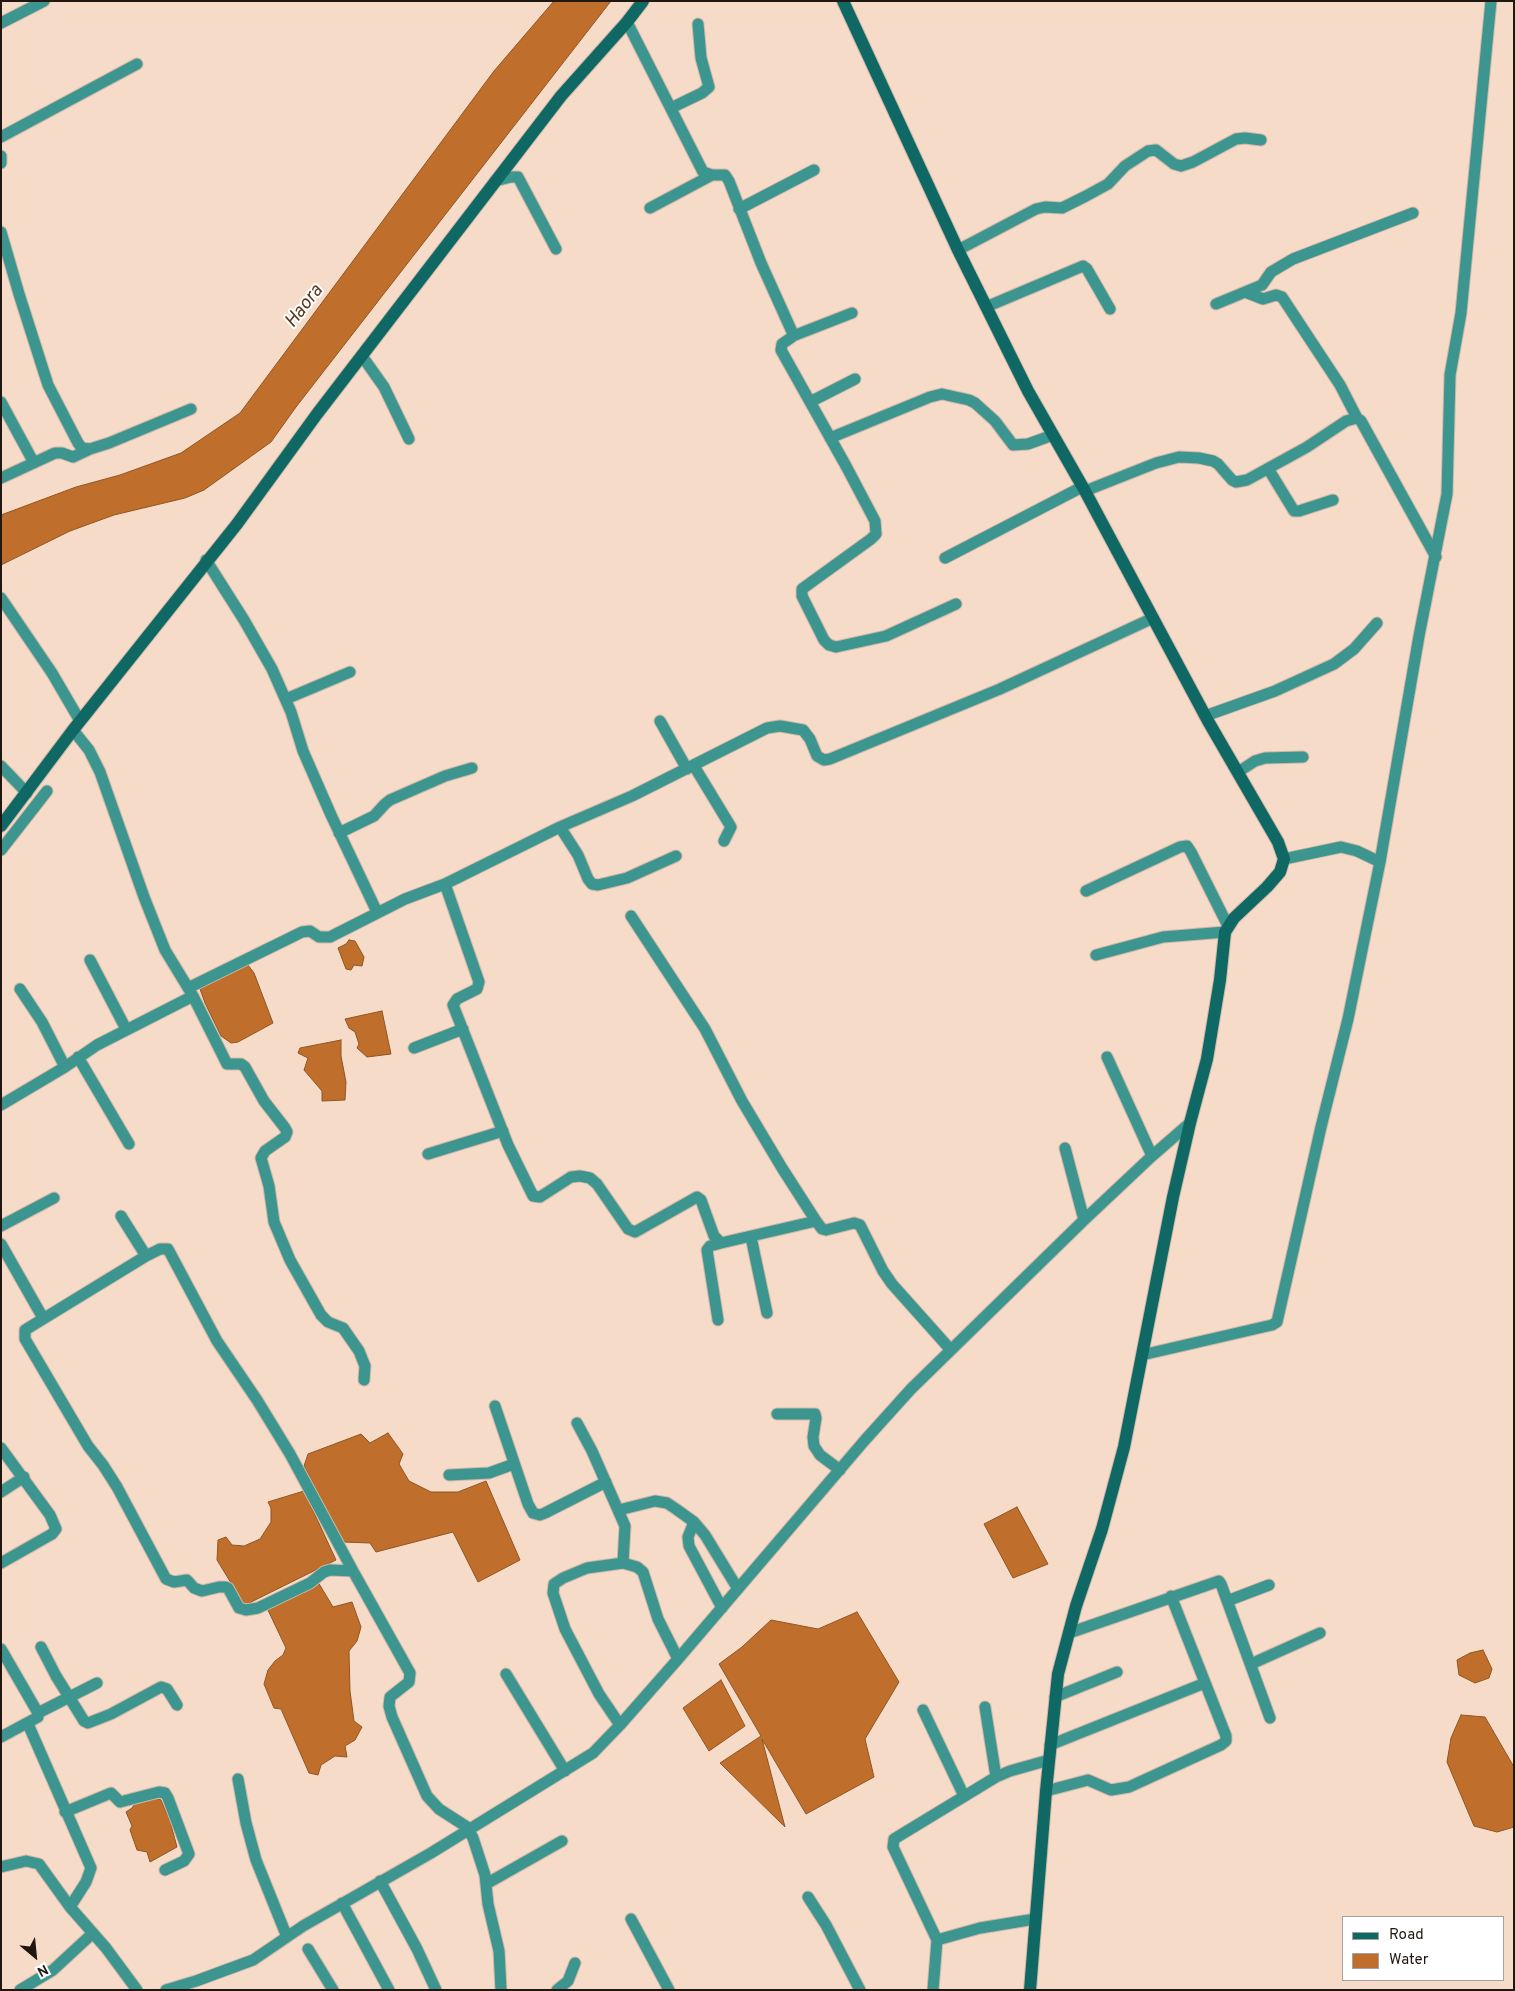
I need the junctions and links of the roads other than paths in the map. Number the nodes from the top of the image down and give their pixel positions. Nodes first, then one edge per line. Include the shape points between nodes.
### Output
1 (44, 1) edge
2 (643, 1) edge
3 (843, 1) edge
4 (1491, 1) edge
5 (627, 22) junction
6 (1, 23) edge
7 (698, 24) dead end
8 (137, 64) dead end
9 (671, 108) junction
10 (1, 137) edge
11 (1260, 140) dead end
12 (1, 156) edge
13 (1, 163) edge
14 (814, 170) dead end
15 (712, 175) junction
16 (496, 181) junction
17 (650, 208) dead end
18 (739, 209) junction
19 (1413, 213) dead end
20 (1, 232) edge
21 (556, 249) dead end
22 (958, 250) junction
23 (1245, 292) junction
24 (1216, 304) dead end
25 (986, 307) junction
26 (1110, 310) dead end
27 (852, 313) dead end
28 (793, 336) junction
29 (362, 356) junction
30 (855, 379) dead end
31 (1, 402) edge
32 (810, 402) junction
33 (191, 409) dead end
34 (1357, 418) junction
35 (1053, 435) junction
36 (830, 438) junction
37 (409, 439) dead end
38 (90, 450) junction
39 (34, 463) junction
40 (1269, 470) junction
41 (1, 478) edge
42 (1084, 489) junction
43 (1333, 500) dead end
44 (1436, 557) junction
45 (945, 558) dead end
46 (206, 560) junction
47 (1, 598) edge
48 (956, 604) dead end
49 (1153, 618) junction
50 (1377, 623) dead end
51 (350, 672) dead end
52 (286, 699) junction
53 (1205, 716) junction
54 (660, 721) dead end
55 (76, 725) junction
56 (1303, 757) dead end
57 (1, 766) edge
58 (691, 767) junction
59 (472, 768) dead end
60 (1238, 772) junction
61 (47, 791) dead end
62 (27, 793) junction
63 (1, 826) edge
64 (560, 827) junction
65 (339, 834) junction
66 (724, 841) dead end
67 (1, 850) edge
68 (676, 856) dead end
69 (1284, 858) junction
70 (1380, 862) junction
71 (445, 884) junction
72 (1086, 891) dead end
73 (377, 912) junction
74 (630, 916) dead end
75 (1227, 929) junction
76 (1096, 955) dead end
77 (90, 960) dead end
78 (20, 989) dead end
79 (190, 992) junction
80 (126, 1029) junction
81 (463, 1029) junction
82 (414, 1048) dead end
83 (1107, 1057) dead end
84 (78, 1058) junction
85 (65, 1066) junction
86 (1, 1105) edge
87 (1190, 1123) junction
88 (503, 1131) junction
89 (129, 1144) dead end
90 (1065, 1148) dead end
91 (428, 1154) dead end
92 (1152, 1156) junction
93 (54, 1198) dead end
94 (121, 1216) dead end
95 (1084, 1220) junction
96 (816, 1221) junction
97 (1, 1226) edge
98 (751, 1238) junction
99 (721, 1243) junction
100 (1, 1244) edge
101 (146, 1256) junction
102 (767, 1313) dead end
103 (43, 1318) junction
104 (718, 1320) dead end
105 (950, 1350) junction
106 (1142, 1355) junction
107 (364, 1380) dead end
108 (495, 1406) dead end
109 (777, 1414) dead end
110 (578, 1423) dead end
111 (1, 1448) edge
112 (514, 1464) junction
113 (840, 1470) junction
114 (449, 1475) dead end
115 (24, 1477) junction
116 (606, 1482) junction
117 (1, 1492) edge
118 (618, 1510) junction
119 (694, 1522) junction
120 (1, 1563) edge
121 (623, 1563) junction
122 (353, 1571) junction
123 (1269, 1584) dead end
124 (738, 1589) junction
125 (1171, 1596) junction
126 (1227, 1601) junction
127 (722, 1608) junction
128 (1069, 1633) junction
129 (1320, 1633) dead end
130 (40, 1647) dead end
131 (1, 1649) edge
132 (678, 1659) junction
133 (1251, 1664) junction
134 (1117, 1672) dead end
135 (506, 1674) dead end
136 (96, 1683) dead end
137 (1205, 1683) junction
138 (70, 1696) junction
139 (1055, 1697) junction
140 (177, 1705) dead end
141 (985, 1707) dead end
142 (923, 1710) dead end
143 (38, 1713) junction
144 (1270, 1718) dead end
145 (28, 1724) junction
146 (620, 1725) junction
147 (1, 1737) edge
148 (1050, 1745) junction
149 (1049, 1760) junction
150 (565, 1771) junction
151 (996, 1777) junction
152 (238, 1779) dead end
153 (1046, 1791) junction
154 (964, 1796) junction
155 (65, 1812) junction
156 (469, 1831) junction
157 (562, 1841) dead end
158 (1, 1867) edge
159 (165, 1870) dead end
160 (380, 1881) junction
161 (486, 1884) junction
162 (808, 1897) dead end
163 (342, 1903) junction
164 (71, 1905) junction
165 (631, 1919) dead end
166 (1035, 1919) junction
167 (93, 1934) junction
168 (287, 1937) junction
169 (937, 1940) junction
170 (308, 1949) dead end
171 (575, 1963) dead end
172 (20, 1990) edge
173 (137, 1990) edge
174 (166, 1990) edge
175 (333, 1990) edge
176 (389, 1990) edge
177 (436, 1990) edge
178 (501, 1990) edge
179 (557, 1990) edge
180 (669, 1990) edge
181 (860, 1990) edge
182 (933, 1990) edge
183 (1030, 1990) edge

1 - 6 street
2 - 5 street
3 - 22 street
4 - 44 street via 1461,313 1450,375 1447,494
5 - 9 street
5 - 16 street via 561,96
7 - 9 street via 709,87
8 - 10 street
9 - 15 street via 705,174
11 - 22 street via 1236,139 1181,166 1159,152 1148,151 1094,192 1062,208 1036,210
12 - 13 street
14 - 18 street
15 - 17 street
15 - 18 street via 726,176
16 - 21 street via 518,177
16 - 29 street
18 - 28 street
19 - 23 street via 1293,259 1271,272 1262,285
20 - 38 street via 48,385 78,443
22 - 25 street
23 - 24 street
23 - 34 street via 1263,299 1278,294 1282,297 1340,385
25 - 26 street via 1082,266
25 - 35 street
27 - 28 street
28 - 32 street via 780,348
29 - 37 street via 384,387
29 - 46 street
30 - 32 street
31 - 39 street
32 - 36 street
33 - 38 street
34 - 40 street via 1346,421
34 - 44 street
35 - 36 street via 1028,444 1013,445 995,421 975,403 942,394
35 - 42 street
36 - 48 street via 876,530 871,539 802,589 802,596 824,640 836,647 886,636
38 - 39 street via 73,457 55,453
39 - 41 street
40 - 42 street via 1236,482 1213,461 1179,457
40 - 43 street via 1294,511
42 - 45 street
42 - 49 street
44 - 70 street
46 - 52 street via 263,652
46 - 55 street
47 - 55 street via 52,673
49 - 53 street
49 - 58 street via 1000,689 830,759 817,756 803,730 780,726 760,731
50 - 53 street via 1354,649 1334,664 1275,691
51 - 52 street
52 - 65 street via 299,742
53 - 60 street
54 - 58 street
55 - 62 street
55 - 79 street via 100,772 163,944
56 - 60 street via 1265,758
57 - 62 street
58 - 64 street
58 - 66 street via 731,827
59 - 65 street via 390,800 374,816
60 - 69 street
61 - 67 street
62 - 63 street
64 - 68 street via 592,884 627,878
64 - 71 street
65 - 73 street
69 - 70 street via 1341,847
69 - 75 street via 1280,872
70 - 106 street via 1348,1019 1277,1322
71 - 73 street
71 - 81 street via 480,982 477,989 453,1003
72 - 75 street via 1187,846
73 - 79 street via 330,938 306,931 290,936
74 - 96 street via 705,1029 767,1143
75 - 76 street via 1163,937
75 - 87 street via 1207,1059
77 - 80 street
78 - 85 street
79 - 80 street
79 - 107 street via 227,1064 245,1067 287,1132 260,1158 269,1186 274,1222 290,1260 321,1315 346,1330 362,1356
80 - 84 street via 96,1044
81 - 82 street
81 - 88 street
83 - 92 street
84 - 85 street
84 - 89 street
85 - 86 street
87 - 92 street
87 - 106 street
88 - 91 street
88 - 99 street via 535,1197 571,1177 590,1178 628,1228 635,1232 697,1197 702,1200 714,1236
90 - 95 street
92 - 95 street
93 - 97 street
94 - 101 street
95 - 105 street
96 - 98 street
96 - 105 street via 826,1230 854,1223 860,1225 892,1284
98 - 99 street
98 - 102 street
99 - 104 street via 706,1250
100 - 103 street
101 - 103 street
101 - 122 street via 168,1249 217,1342 290,1454
103 - 122 street via 25,1330 26,1339 88,1446 117,1487 166,1579 174,1582 187,1580 202,1591 228,1588 236,1605 246,1610 258,1608 310,1583 324,1572
105 - 113 street
106 - 128 street via 1124,1447
108 - 112 street
109 - 113 street via 815,1414 814,1446 820,1455
110 - 116 street
111 - 115 street
112 - 114 street via 488,1473
112 - 116 street via 530,1509 536,1515
113 - 124 street
115 - 117 street
115 - 120 street via 56,1529
116 - 118 street
118 - 119 street via 660,1501
118 - 121 street via 626,1526
119 - 124 street
119 - 127 street via 688,1537 689,1546
121 - 132 street via 643,1572 658,1620
121 - 146 street via 587,1568 558,1581 552,1589 565,1629 599,1694
122 - 156 street via 410,1673 409,1682 390,1697 389,1706 421,1786 439,1809
123 - 126 street
124 - 127 street
125 - 126 street via 1217,1580
125 - 128 street
125 - 137 street
126 - 133 street
127 - 132 street
128 - 139 street
129 - 133 street
130 - 138 street
131 - 143 street
132 - 146 street
133 - 144 street
134 - 139 street
135 - 150 street
136 - 138 street
137 - 148 street
137 - 153 street via 1226,1736 1221,1746 1119,1789 1103,1788 1088,1780
138 - 140 street via 88,1723 162,1687 167,1689
138 - 143 street
139 - 148 street
141 - 151 street
142 - 154 street
143 - 145 street via 38,1717
145 - 147 street
145 - 155 street
146 - 150 street via 593,1753
148 - 149 street
149 - 151 street
149 - 153 street
150 - 156 street
151 - 154 street
152 - 168 street via 256,1860
153 - 166 street
154 - 169 street via 897,1836 892,1843
155 - 159 street via 111,1793 120,1802 165,1793 188,1854 184,1861
155 - 164 street via 90,1868 86,1882
156 - 160 street
156 - 161 street
157 - 161 street
158 - 164 street via 36,1862
160 - 163 street
160 - 177 street
161 - 178 street via 499,1951
162 - 181 street
163 - 168 street
163 - 176 street
164 - 167 street
165 - 180 street
166 - 169 street via 980,1928
166 - 183 street
167 - 172 street via 53,1970
167 - 173 street
168 - 174 street via 253,1960
169 - 182 street
170 - 175 street
171 - 179 street via 568,1981

